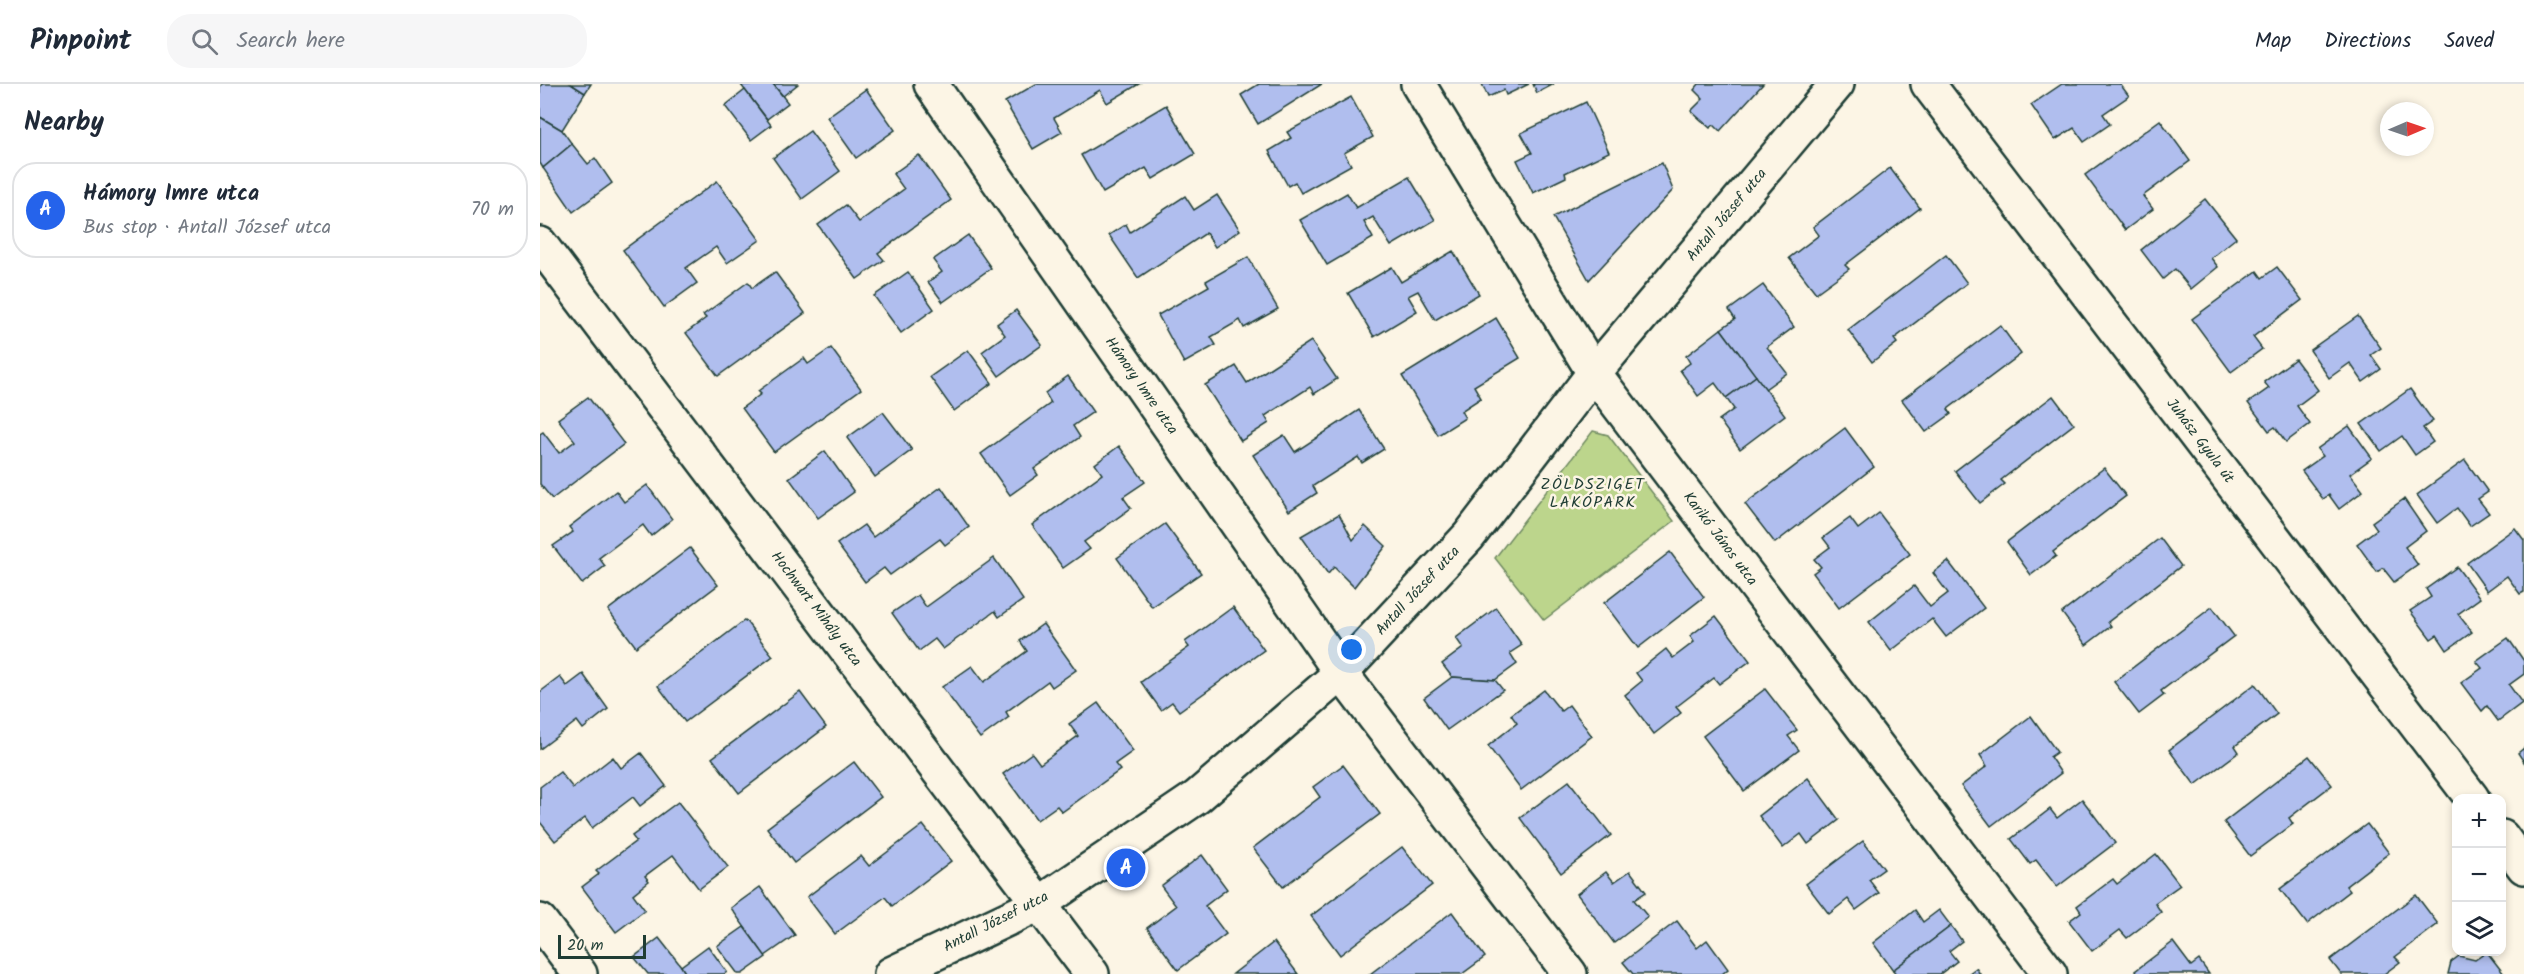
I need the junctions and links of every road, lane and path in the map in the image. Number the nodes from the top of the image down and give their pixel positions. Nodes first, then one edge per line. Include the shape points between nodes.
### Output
1 (931, 84) edge
2 (1418, 84) edge
3 (1837, 84) edge
4 (1928, 84) edge
5 (540, 244) edge
6 (1594, 373) junction
7 (1341, 673) junction
8 (2469, 794) edge
9 (2506, 842) edge
10 (2524, 867) edge
11 (1039, 904) junction
12 (540, 921) edge
13 (580, 974) edge
14 (891, 974) edge
15 (1092, 974) edge
16 (1570, 974) edge
17 (2050, 974) edge

1 - 7 street, Hámory Imre utca
2 - 6 street, Karikó János utca
3 - 6 street, Antall József utca
4 - 8 street, Juhász Gyula út
5 - 11 street, Hochwart Mihály utca
6 - 7 street, Antall József utca via 1469,536
6 - 17 street, Karikó János utca
7 - 11 street, Antall József utca via 1197,797
7 - 16 street, Hámory Imre utca
9 - 10 street
11 - 14 street, Antall József utca
11 - 15 street, Hochwart Mihály utca
12 - 13 street

